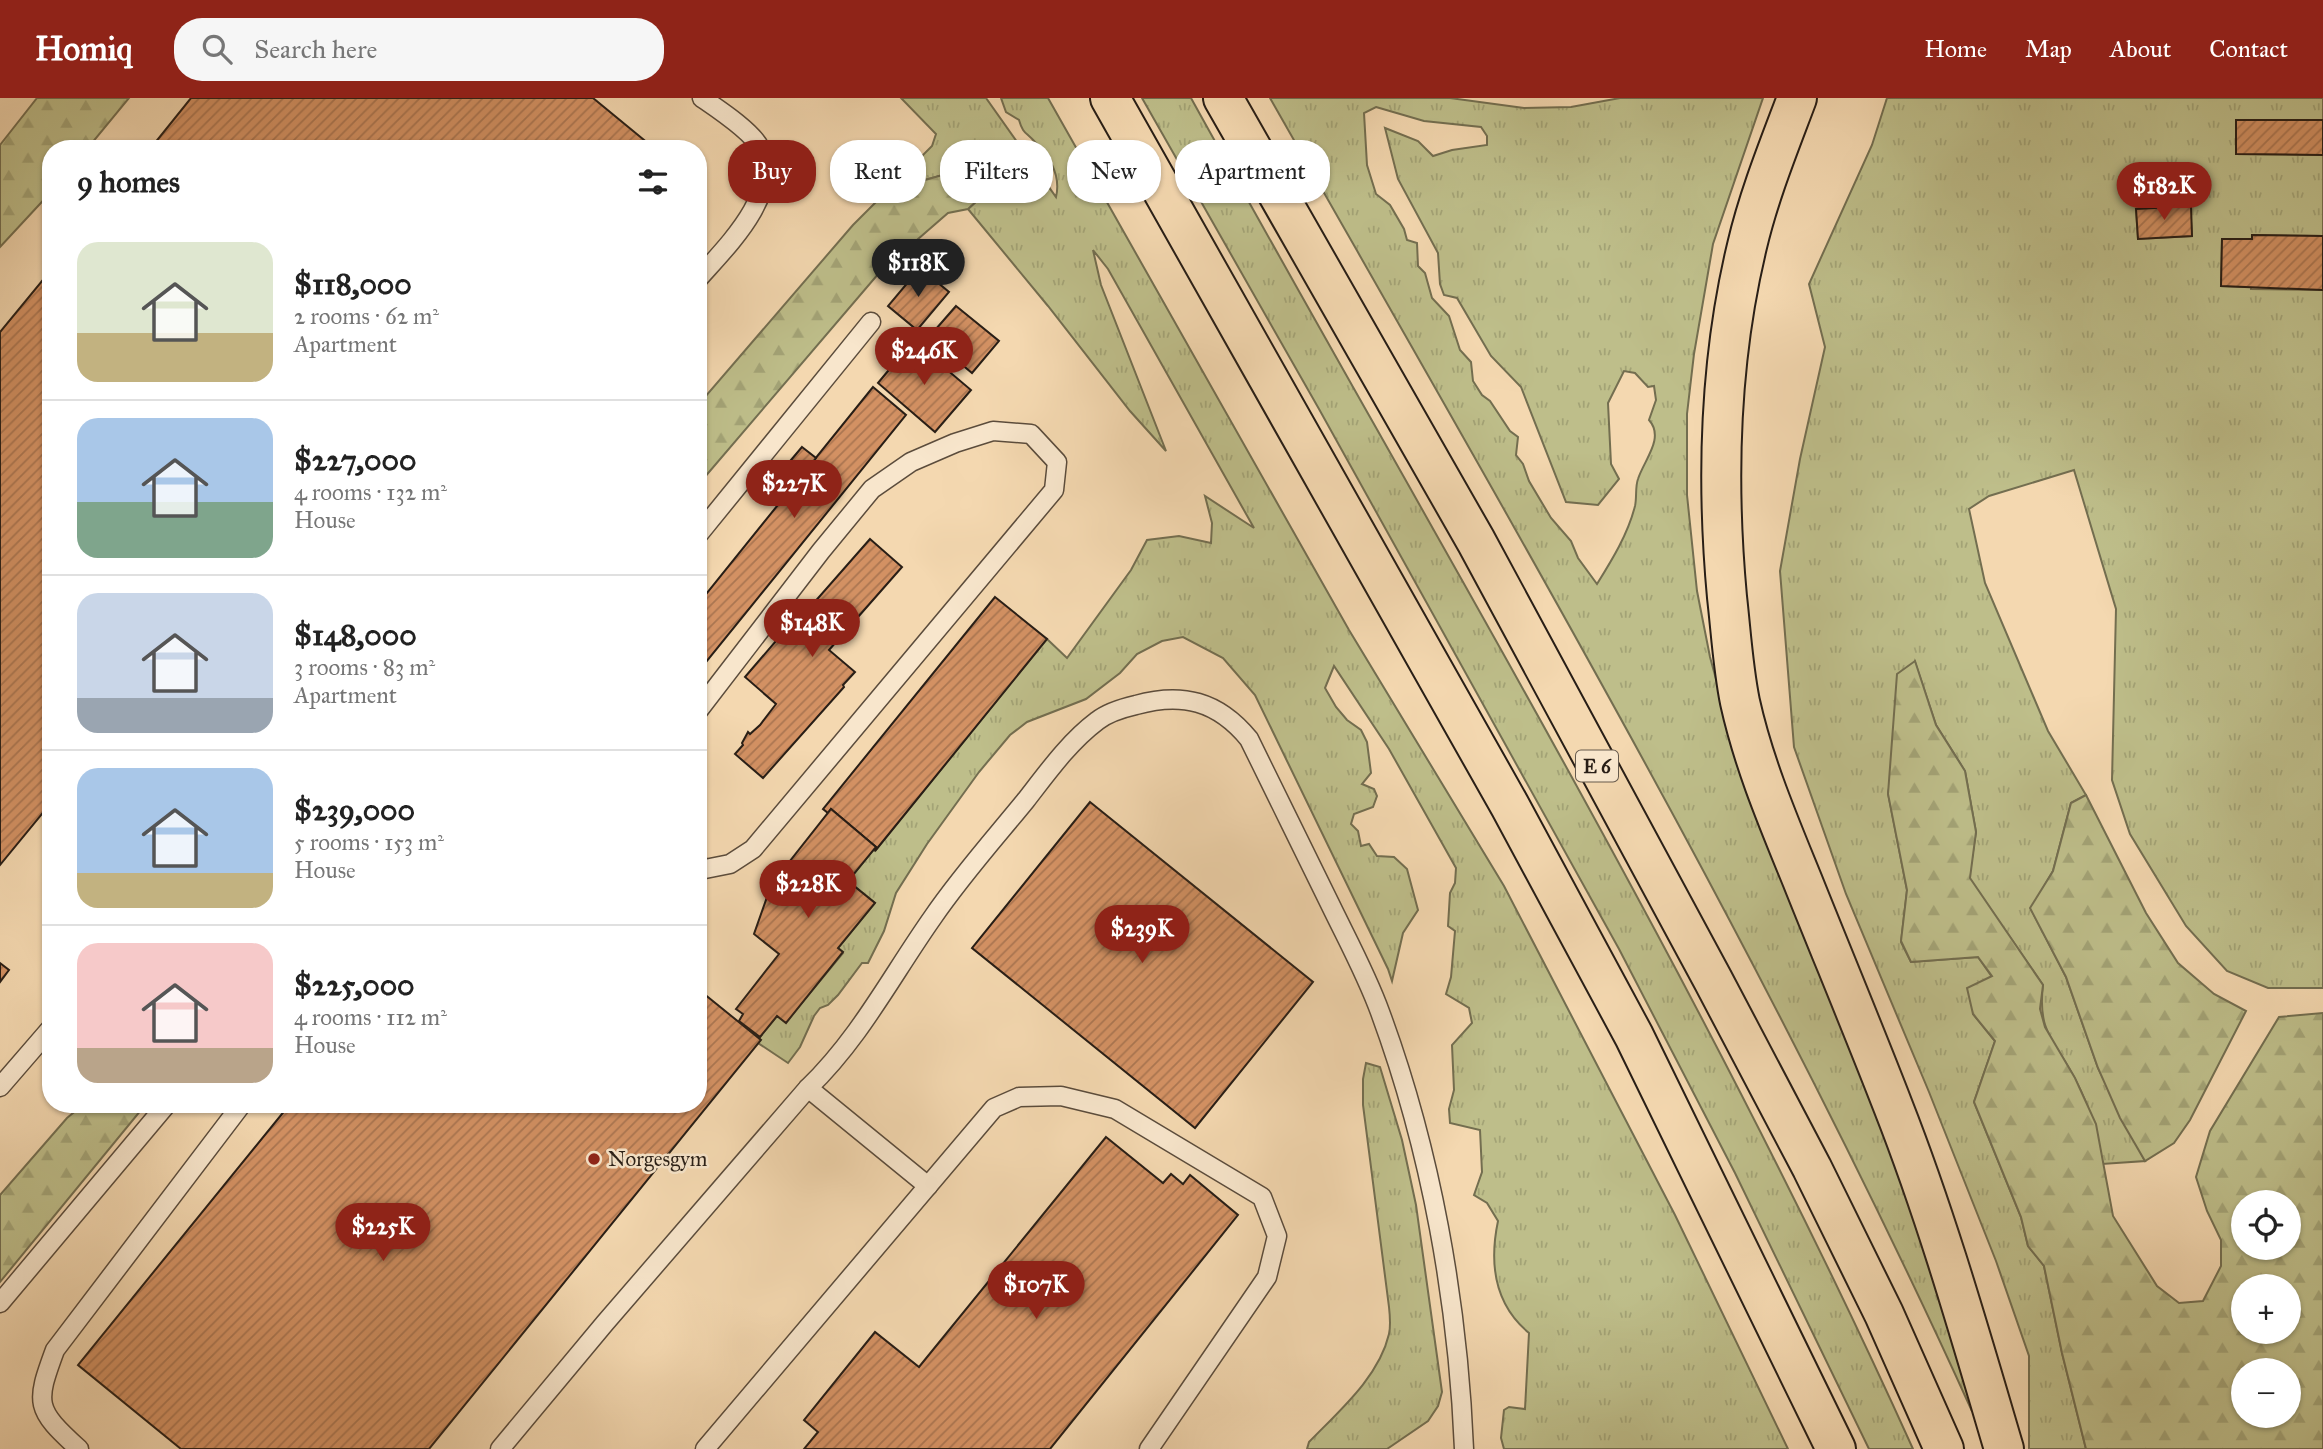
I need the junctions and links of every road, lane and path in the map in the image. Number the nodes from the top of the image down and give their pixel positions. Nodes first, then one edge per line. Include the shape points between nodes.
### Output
1 (702, 98) edge
2 (1110, 98) edge
3 (1223, 98) edge
4 (1797, 98) edge
5 (707, 269) edge
6 (871, 322) dead end
7 (707, 524) edge
8 (707, 699) edge
9 (707, 869) edge
10 (42, 1038) edge
11 (0, 1087) edge
12 (808, 1088) junction
13 (159, 1113) edge
14 (235, 1113) edge
15 (928, 1186) junction
16 (0, 1303) edge
17 (79, 1449) edge
18 (500, 1449) edge
19 (705, 1449) edge
20 (1149, 1449) edge
21 (1464, 1449) edge
22 (1836, 1449) edge
23 (1944, 1449) edge
24 (2004, 1449) edge

1 - 5 lane via 736,122 760,147 766,174 757,202
2 - 22 highway via 1628,1024
3 - 23 highway, E 6 via 1476,541 1713,980 1884,1314
4 - 24 highway via 1748,244 1729,347 1720,506 1732,651 1740,701 1765,789 1894,1109
6 - 7 lane
8 - 9 lane via 872,489 911,463 993,431 1031,434 1058,462 1054,490 753,849 730,864
10 - 11 lane
12 - 15 lane
12 - 18 lane
12 - 21 lane via 859,1030 934,915 1065,751 1098,720 1155,699 1185,699 1212,707 1235,722 1249,739 1380,1011 1435,1209 1450,1298
13 - 16 lane
14 - 17 lane via 55,1350 41,1389 42,1409
15 - 19 lane
15 - 20 lane via 994,1108 1019,1097 1061,1096 1115,1109 1262,1198 1277,1236 1267,1277

